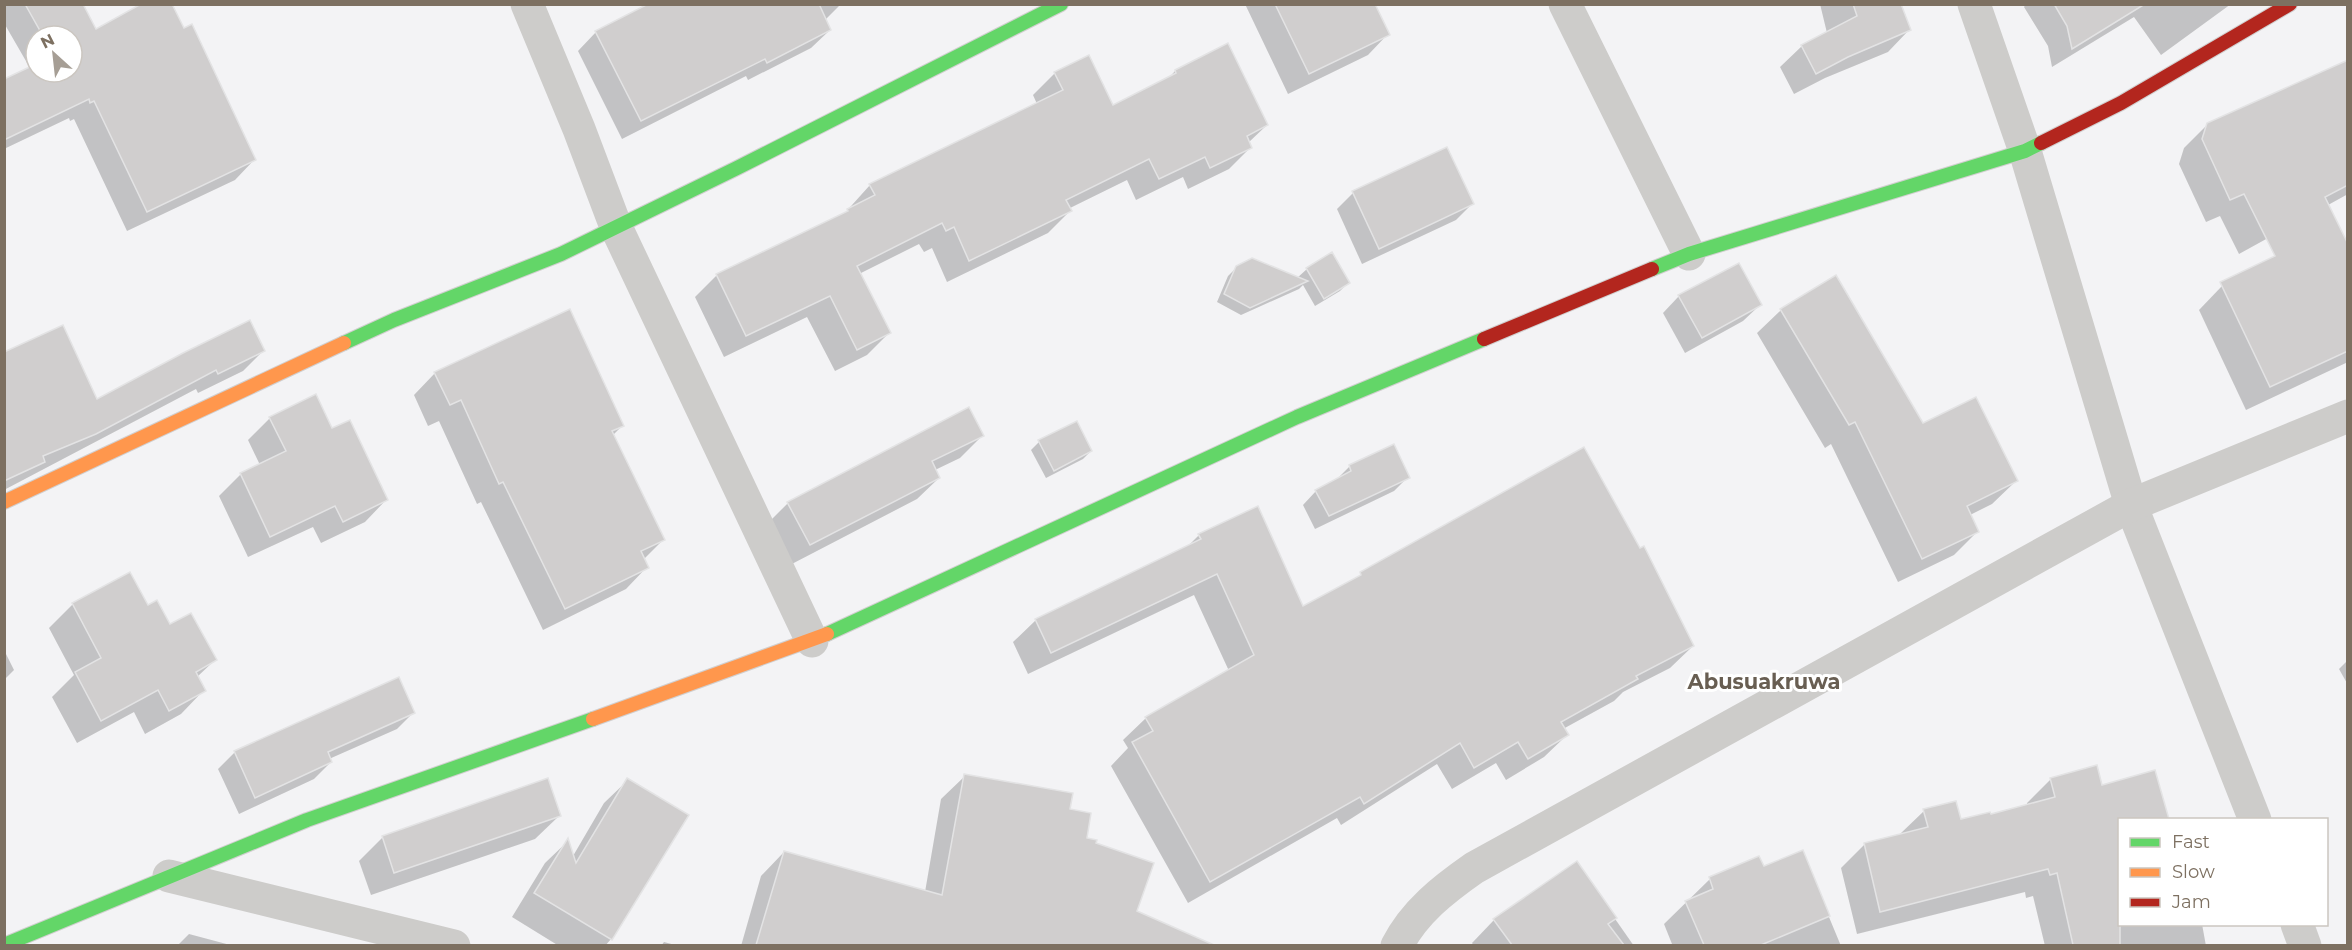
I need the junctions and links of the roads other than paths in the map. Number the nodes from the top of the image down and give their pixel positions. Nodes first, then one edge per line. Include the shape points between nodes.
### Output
1 (527, 4) edge
2 (1061, 4) edge
3 (1565, 4) edge
4 (1974, 4) edge
5 (2290, 4) edge
6 (2025, 151) junction
7 (616, 227) junction
8 (1689, 254) junction
9 (2348, 416) edge
10 (4, 502) edge
11 (2131, 505) junction
12 (812, 641) junction
13 (2255, 818) edge
14 (169, 876) junction
15 (2298, 926) edge
16 (55, 935) edge
17 (4, 945) edge
18 (454, 945) edge
19 (1397, 945) edge
20 (2305, 945) edge

1 - 7 street
2 - 7 street
3 - 8 street
4 - 6 street
5 - 6 street via 2121,103
6 - 8 street
6 - 11 street
7 - 10 street via 561,254 394,320
7 - 12 street
8 - 12 street via 1297,417
9 - 11 street
11 - 13 street
11 - 19 street via 1474,868 1439,893 1405,930
12 - 14 street via 307,820
14 - 16 street
14 - 18 street
15 - 20 street
16 - 17 street

